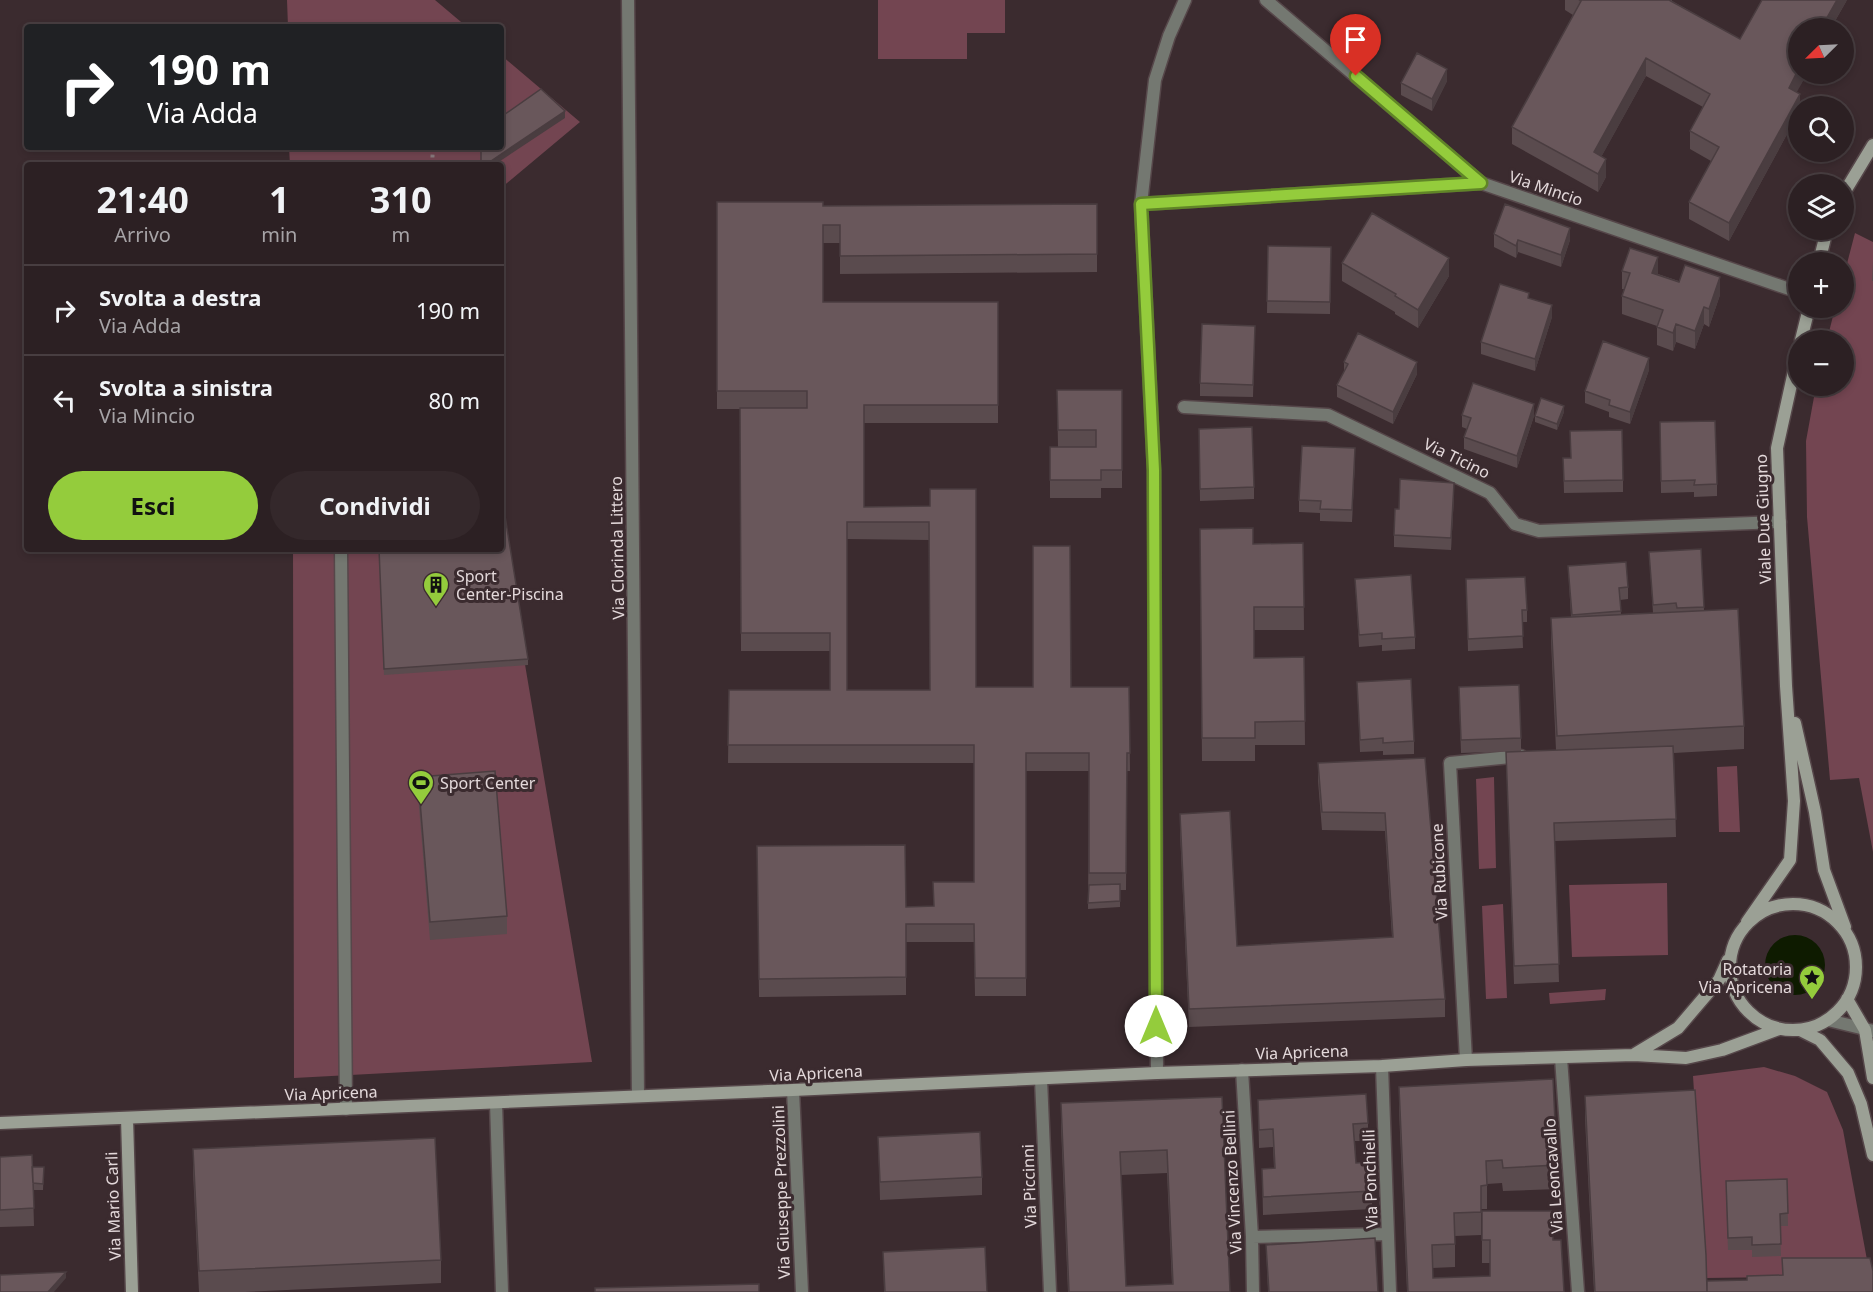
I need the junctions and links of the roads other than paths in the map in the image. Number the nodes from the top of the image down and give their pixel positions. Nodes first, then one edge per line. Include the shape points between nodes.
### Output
1 (628, 0) edge
2 (1185, 0) edge
3 (1266, 0) edge
4 (1873, 145) edge
5 (1854, 176) edge
6 (1481, 183) junction
7 (1141, 204) junction
8 (1788, 289) edge
9 (1788, 396) edge
10 (1184, 407) dead end
11 (1780, 522) junction
12 (341, 552) edge
13 (1786, 686) junction
14 (1531, 755) edge
15 (1747, 922) junction
16 (1848, 936) junction
17 (1730, 956) junction
18 (1847, 999) junction
19 (1828, 1020) junction
20 (1779, 1029) junction
21 (1800, 1030) junction
22 (1869, 1031) edge
23 (1634, 1055) junction
24 (1562, 1058) junction
25 (1466, 1060) junction
26 (1382, 1066) junction
27 (1242, 1070) junction
28 (1157, 1073) junction
29 (1041, 1078) junction
30 (1873, 1078) edge
31 (793, 1090) junction
32 (638, 1096) junction
33 (496, 1103) junction
34 (346, 1109) junction
35 (127, 1118) junction
36 (0, 1123) edge
37 (1873, 1155) edge
38 (1388, 1234) junction
39 (1252, 1237) junction
40 (132, 1292) edge
41 (502, 1292) edge
42 (802, 1292) edge
43 (1050, 1292) edge
44 (1253, 1292) edge
45 (1390, 1292) edge
46 (1578, 1292) edge

1 - 32 street, Via Clorinda Littero
2 - 7 street via 1155,80
3 - 6 street, Via Mincio
4 - 5 main road
6 - 7 street
6 - 8 street, Via Mincio
7 - 28 street via 1154,470
9 - 11 main road, Viale Due Giugno via 1777,448
10 - 11 street, Via Ticino via 1328,415 1490,493 1515,524 1539,531
11 - 13 main road, Viale Due Giugno
12 - 34 street
13 - 15 main road, Viale Due Giugno via 1794,801 1790,860
13 - 16 main road, Viale Due Giugno via 1824,870
14 - 25 street, Via Rubicone via 1450,764
15 - 16 main road, Viale Due Giugno via 1763,910 1781,904 1801,904 1820,909 1837,921
15 - 17 main road, Viale Due Giugno
16 - 18 main road, Viale Due Giugno via 1855,957 1855,979
17 - 20 main road, Viale Due Giugno via 1730,975 1746,1010
17 - 23 main road, Via Apricena via 1719,980 1678,1028
18 - 19 main road, Viale Due Giugno
18 - 22 main road
19 - 21 main road, Viale Due Giugno
19 - 22 street
20 - 21 main road, Viale Due Giugno
20 - 23 main road, Via Apricena via 1722,1050 1686,1058
21 - 37 main road, Viale Due Giugno via 1820,1040 1848,1073 1861,1104
22 - 30 main road
23 - 24 main road, Via Apricena
24 - 25 main road, Via Apricena
24 - 46 street, Via Leoncavallo
25 - 26 main road, Via Apricena
26 - 27 main road, Via Apricena
26 - 38 street, Via Ponchielli
27 - 28 main road, Via Apricena
27 - 39 street, Via Vincenzo Bellini
28 - 29 main road, Via Apricena
29 - 31 main road, Via Apricena
29 - 43 street, Via Piccinni
31 - 32 main road, Via Apricena
31 - 42 street, Via Giuseppe Prezzolini
32 - 33 main road, Via Apricena
33 - 34 main road, Via Apricena
33 - 41 street
34 - 35 main road, Via Apricena
35 - 36 main road, Via Apricena
35 - 40 main road, Via Mario Carli
38 - 39 street
38 - 45 street, Via Ponchielli
39 - 44 street, Via Vincenzo Bellini

